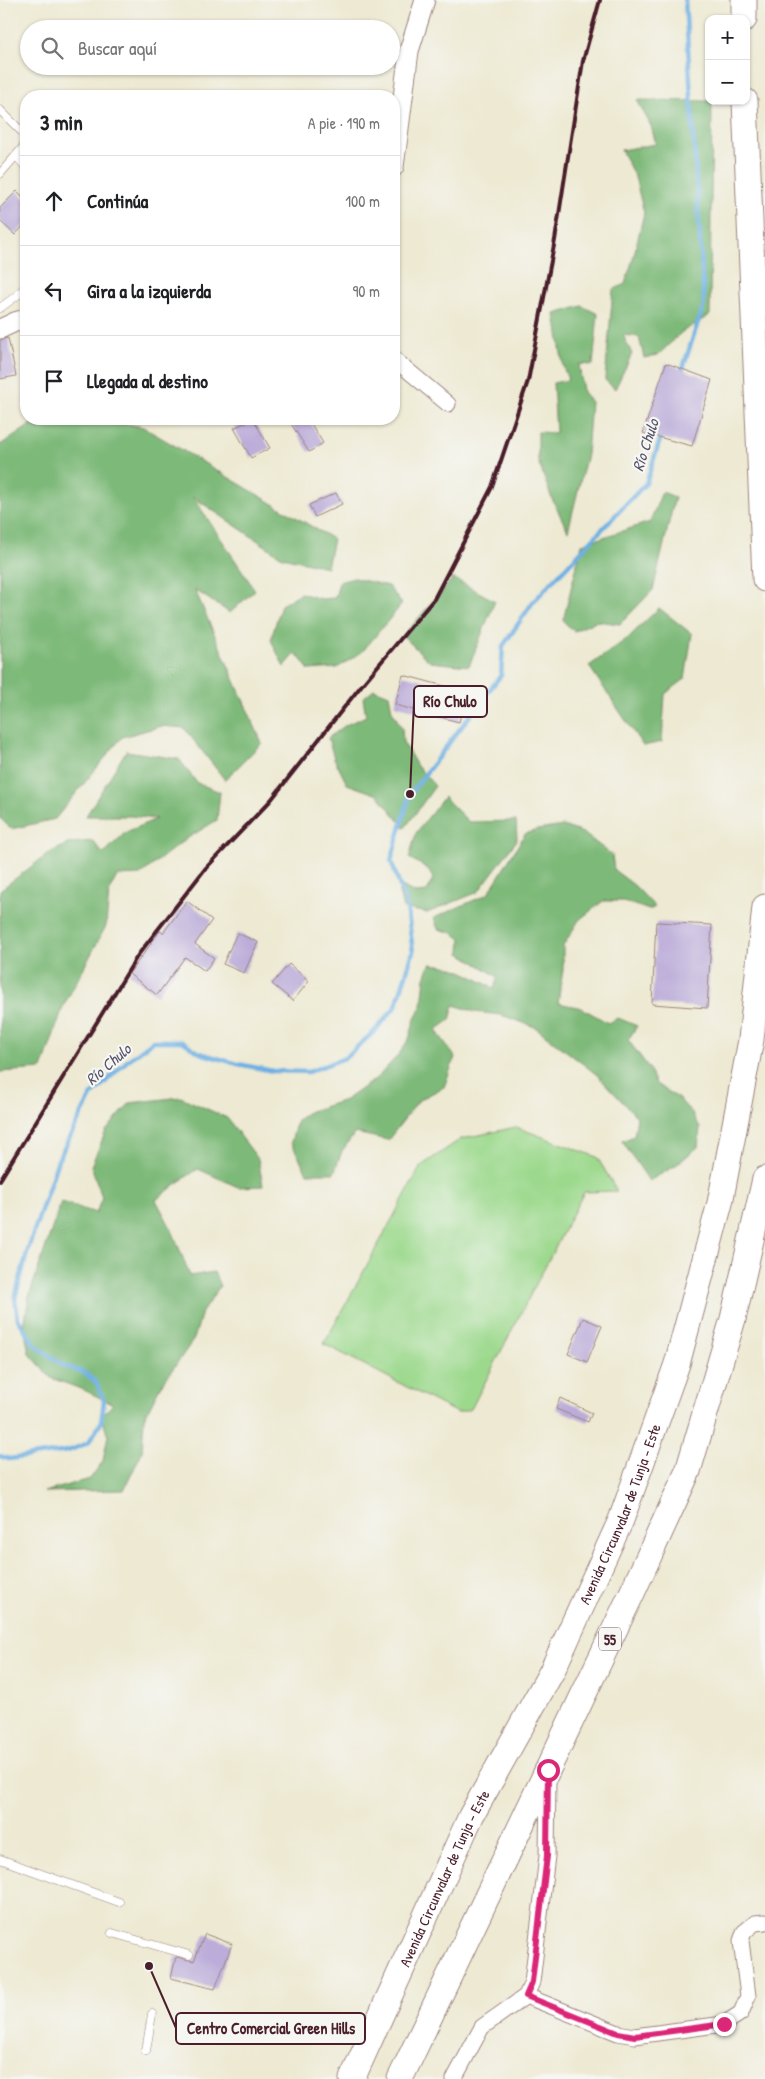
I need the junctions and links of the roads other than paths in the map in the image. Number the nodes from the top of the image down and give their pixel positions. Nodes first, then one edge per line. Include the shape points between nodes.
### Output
1 (425, 0) edge
2 (745, 105) edge
3 (0, 110) edge
4 (400, 120) edge
5 (20, 130) edge
6 (20, 153) edge
7 (17, 157) junction
8 (20, 160) edge
9 (0, 174) edge
10 (20, 293) edge
11 (0, 308) edge
12 (20, 321) edge
13 (0, 329) edge
14 (400, 364) edge
15 (448, 404) dead end
16 (765, 579) edge
17 (765, 907) edge
18 (765, 1179) edge
19 (548, 1770) junction
20 (0, 1859) edge
21 (119, 1902) dead end
22 (765, 1922) edge
23 (112, 1933) dead end
24 (189, 1955) dead end
25 (526, 1996) junction
26 (152, 2014) dead end
27 (146, 2050) dead end
28 (352, 2079) edge
29 (400, 2079) edge
30 (454, 2079) edge

1 - 4 street via 409,51
2 - 16 highway
3 - 5 lane
6 - 7 lane
7 - 8 lane
7 - 9 lane
10 - 11 lane
12 - 13 street
14 - 15 street
17 - 28 highway, Avenida Circunvalar de Tunja - Este via 751,1040 722,1194 677,1364 616,1529 552,1671 471,1816
18 - 19 highway, 55 via 733,1319 688,1471
19 - 25 street via 547,1856 532,1982
19 - 29 highway, 55
20 - 21 lane
22 - 25 street via 755,1923 744,1932 741,1941 748,1996 741,2013 724,2024 635,2036 618,2033
23 - 24 lane
25 - 30 street via 482,2027
26 - 27 lane

